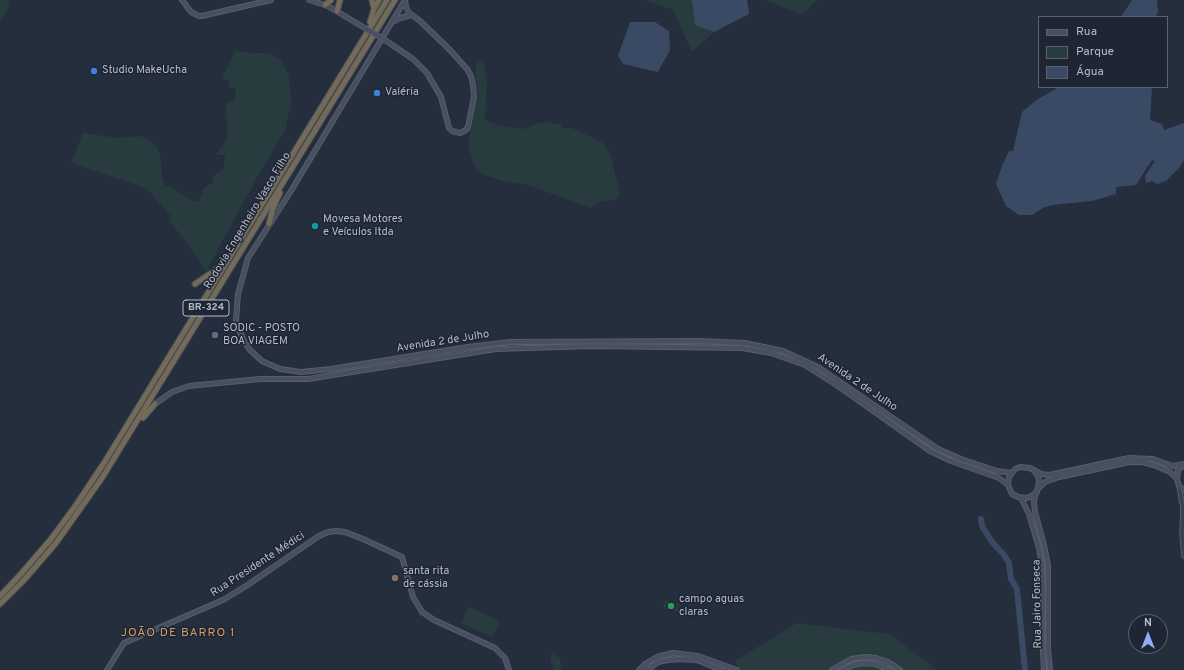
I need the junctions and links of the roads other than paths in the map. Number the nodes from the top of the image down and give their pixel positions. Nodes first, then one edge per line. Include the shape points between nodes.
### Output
1 (182, 0) edge
2 (271, 0) edge
3 (309, 0) edge
4 (331, 0) edge
5 (340, 0) edge
6 (372, 0) edge
7 (379, 0) edge
8 (387, 0) edge
9 (395, 0) edge
10 (405, 0) edge
11 (325, 5) junction
12 (374, 9) junction
13 (337, 11) junction
14 (411, 15) junction
15 (390, 23) junction
16 (359, 47) junction
17 (286, 178) junction
18 (269, 224) junction
19 (234, 251) junction
20 (195, 284) dead end
21 (155, 404) joint
22 (1184, 464) edge
23 (1034, 471) junction
24 (1012, 473) junction
25 (102, 478) junction
26 (1176, 479) junction
27 (1008, 485) junction
28 (1180, 486) junction
29 (1038, 490) junction
30 (1184, 490) edge
31 (1021, 498) junction
32 (1183, 507) edge
33 (1184, 556) edge
34 (0, 596) edge
35 (0, 604) edge
36 (107, 670) edge
37 (509, 670) edge
38 (639, 670) edge
39 (648, 670) edge
40 (722, 670) edge
41 (737, 670) edge
42 (832, 670) edge
43 (842, 670) edge
44 (890, 670) edge
45 (900, 670) edge
46 (1044, 670) edge
47 (1050, 670) edge

1 - 2 main road via 191,12 199,16
3 - 11 main road
4 - 11 highway
5 - 13 highway
6 - 12 highway
7 - 12 highway
8 - 16 highway, Rodovia Engenheiro Vasco Filho / BR-324
9 - 17 highway, Rodovia Engenheiro Vasco Filho / BR-324
10 - 14 main road
10 - 15 main road, Avenida 2 de Julho
11 - 13 main road
12 - 16 highway via 372,20 359,40
13 - 14 main road, bridge via 413,59 427,73 439,93 450,128 460,133 468,127 474,98 471,76 450,50
14 - 15 main road
15 - 18 main road, Avenida 2 de Julho
16 - 19 highway, Rodovia Engenheiro Vasco Filho / BR-324
17 - 18 highway
17 - 25 highway, Rodovia Engenheiro Vasco Filho / BR-324
18 - 24 main road, Avenida 2 de Julho via 248,258 238,294 236,314 238,328 245,343 269,365 287,371 325,370 510,342 745,343 783,351 818,367 938,449 997,471
19 - 20 highway via 226,261
19 - 34 highway, Rodovia Engenheiro Vasco Filho / BR-324 via 85,492 51,539
21 - 25 highway via 110,472
21 - 27 main road, Avenida 2 de Julho via 172,392 190,386 314,378 502,348 742,348 771,353 805,366 838,386 930,451 999,478
22 - 23 main road via 1169,466 1134,457 1049,475
22 - 26 main road via 1178,470
23 - 24 main road via 1025,467 1015,469
23 - 29 main road via 1039,479
24 - 27 main road
25 - 35 highway, Rodovia Engenheiro Vasco Filho / BR-324 via 49,551
26 - 28 main road
26 - 29 main road via 1170,472 1154,465 1130,462 1059,477 1045,482
27 - 31 main road via 1012,494
28 - 30 main road
28 - 32 street
29 - 31 main road via 1030,497
29 - 47 main road, Rua Jairo Fonseca via 1034,502 1035,512 1048,565
31 - 46 main road, Rua Jairo Fonseca via 1030,514 1042,566
32 - 33 street
36 - 37 main road, Rua Presidente Médici via 124,643 223,600 328,532 345,532 402,557 413,597 422,612 495,648 505,658
38 - 41 main road via 659,656 676,653 698,656
39 - 40 main road via 658,662 679,659 697,660
42 - 45 main road via 851,659 866,657 888,662
43 - 44 main road via 862,663 875,664

